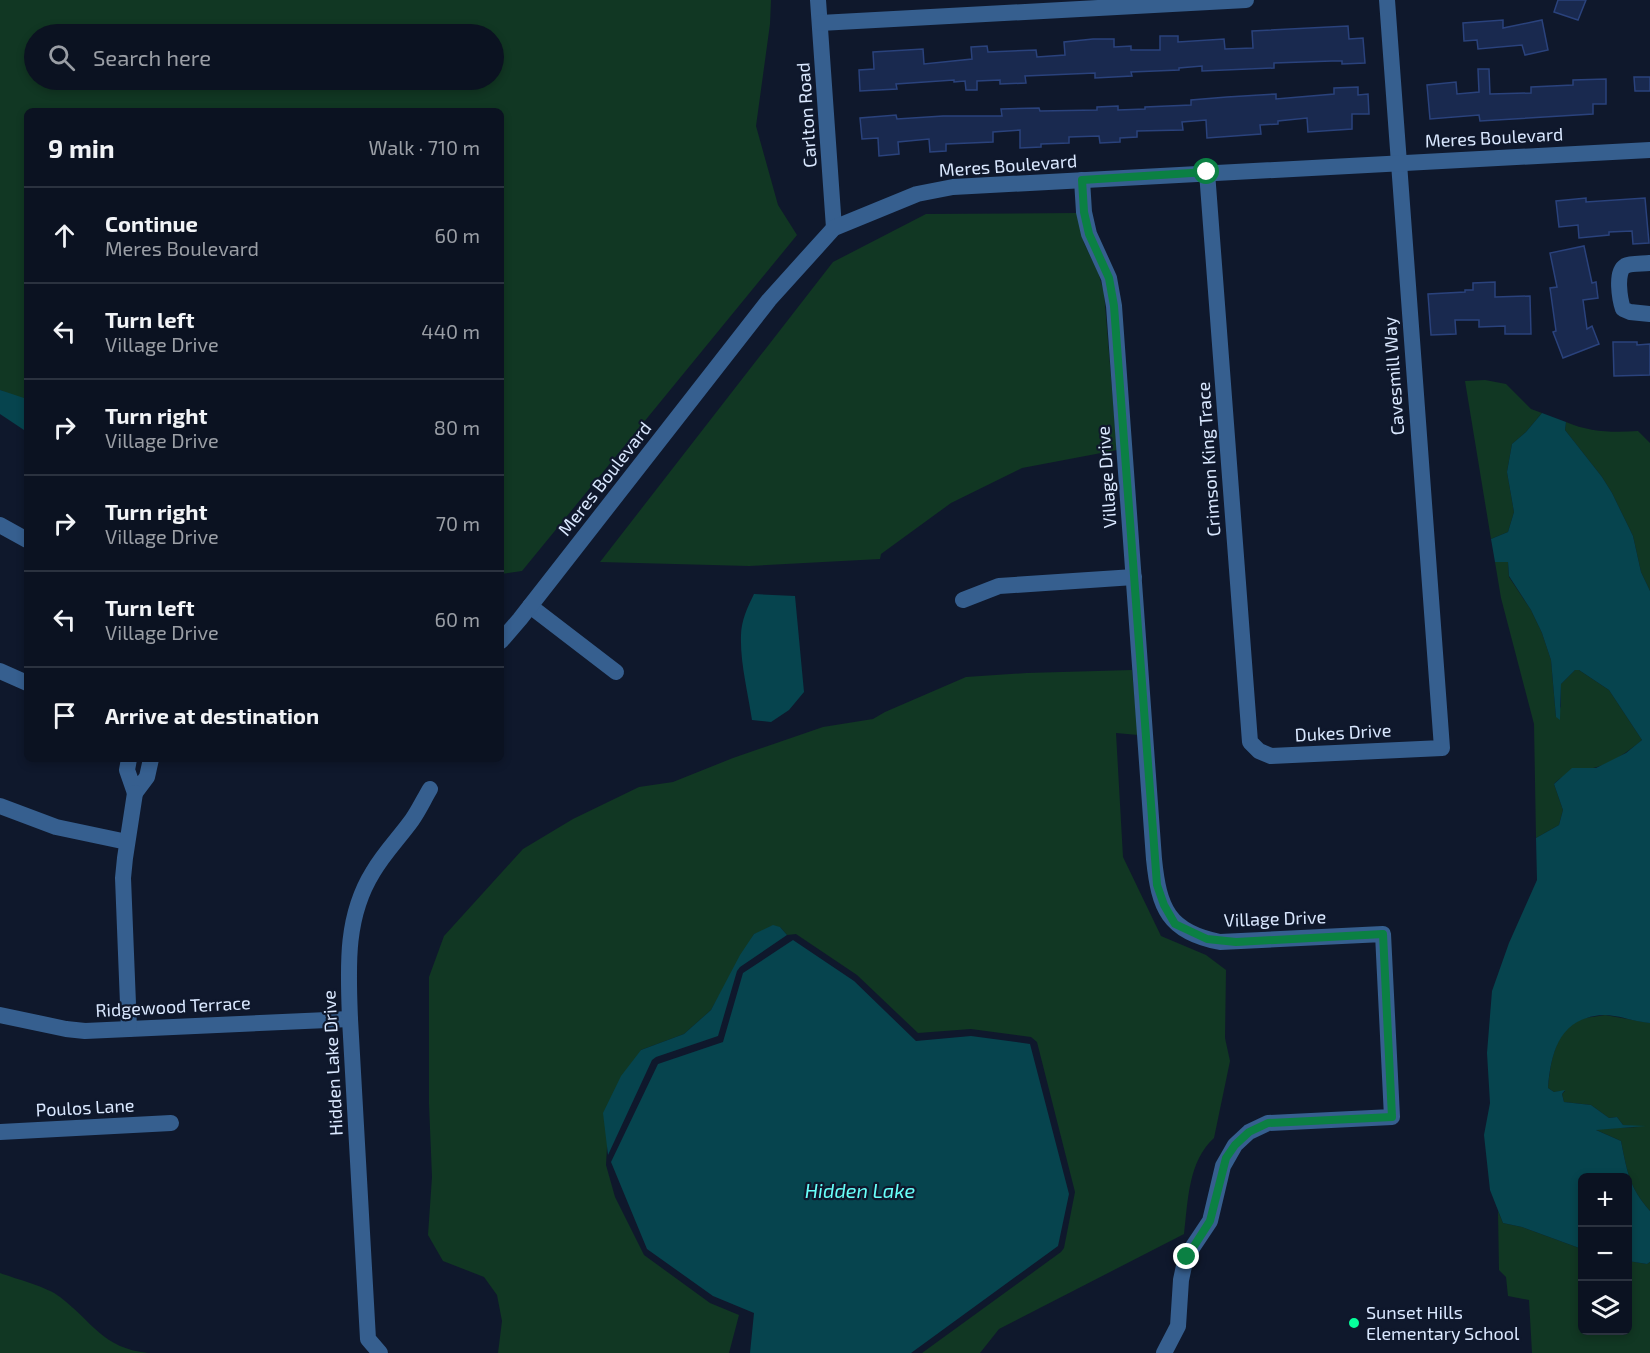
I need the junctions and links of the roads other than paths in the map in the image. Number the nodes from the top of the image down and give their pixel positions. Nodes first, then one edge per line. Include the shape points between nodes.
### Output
1 (818, 0) edge
2 (1246, 0) edge
3 (1387, 0) edge
4 (820, 23) junction
5 (1650, 150) edge
6 (1398, 162) junction
7 (1207, 172) junction
8 (1082, 180) junction
9 (834, 228) junction
10 (1650, 263) edge
11 (1650, 314) edge
12 (0, 525) edge
13 (24, 538) edge
14 (1134, 577) junction
15 (963, 600) dead end
16 (530, 606) junction
17 (504, 637) edge
18 (0, 671) edge
19 (616, 672) dead end
20 (24, 682) edge
21 (1250, 742) joint
22 (1442, 748) joint
23 (128, 762) edge
24 (150, 762) edge
25 (430, 789) dead end
26 (135, 793) junction
27 (0, 806) edge
28 (128, 842) junction
29 (0, 1015) edge
30 (350, 1019) junction
31 (129, 1029) junction
32 (171, 1123) dead end
33 (0, 1132) edge
34 (380, 1353) edge
35 (1164, 1353) edge

1 - 4 street, Carlton Road
2 - 4 street
3 - 6 street, Cavesmill Way
4 - 9 street, Carlton Road
5 - 6 street, Meres Boulevard
6 - 7 street, Meres Boulevard
6 - 22 street, Cavesmill Way
7 - 8 street, Meres Boulevard
7 - 21 street, Crimson King Trace
8 - 9 street, Meres Boulevard via 929,191
8 - 14 street, Village Drive via 1089,234 1109,278 1114,306
9 - 16 street, Meres Boulevard via 769,300
10 - 11 street via 1626,266 1619,282 1623,309
12 - 13 street
14 - 15 street via 999,586
14 - 35 street, Village Drive via 1155,870 1164,905 1175,924 1220,942 1383,934 1392,1117 1268,1123 1249,1132 1235,1145 1226,1158 1210,1221 1184,1266 1178,1326
16 - 17 street, Meres Boulevard
16 - 19 street
18 - 20 street
21 - 22 street, Dukes Drive via 1271,756
23 - 26 street via 127,770
24 - 26 street via 147,777
25 - 30 street, Hidden Lake Drive via 373,872 357,905 349,944
26 - 28 street
27 - 28 street via 56,827
28 - 31 street via 123,892
29 - 31 street, Ridgewood Terrace via 73,1031
30 - 31 street, Ridgewood Terrace
30 - 34 street, Hidden Lake Drive via 368,1339
32 - 33 street, Poulos Lane

